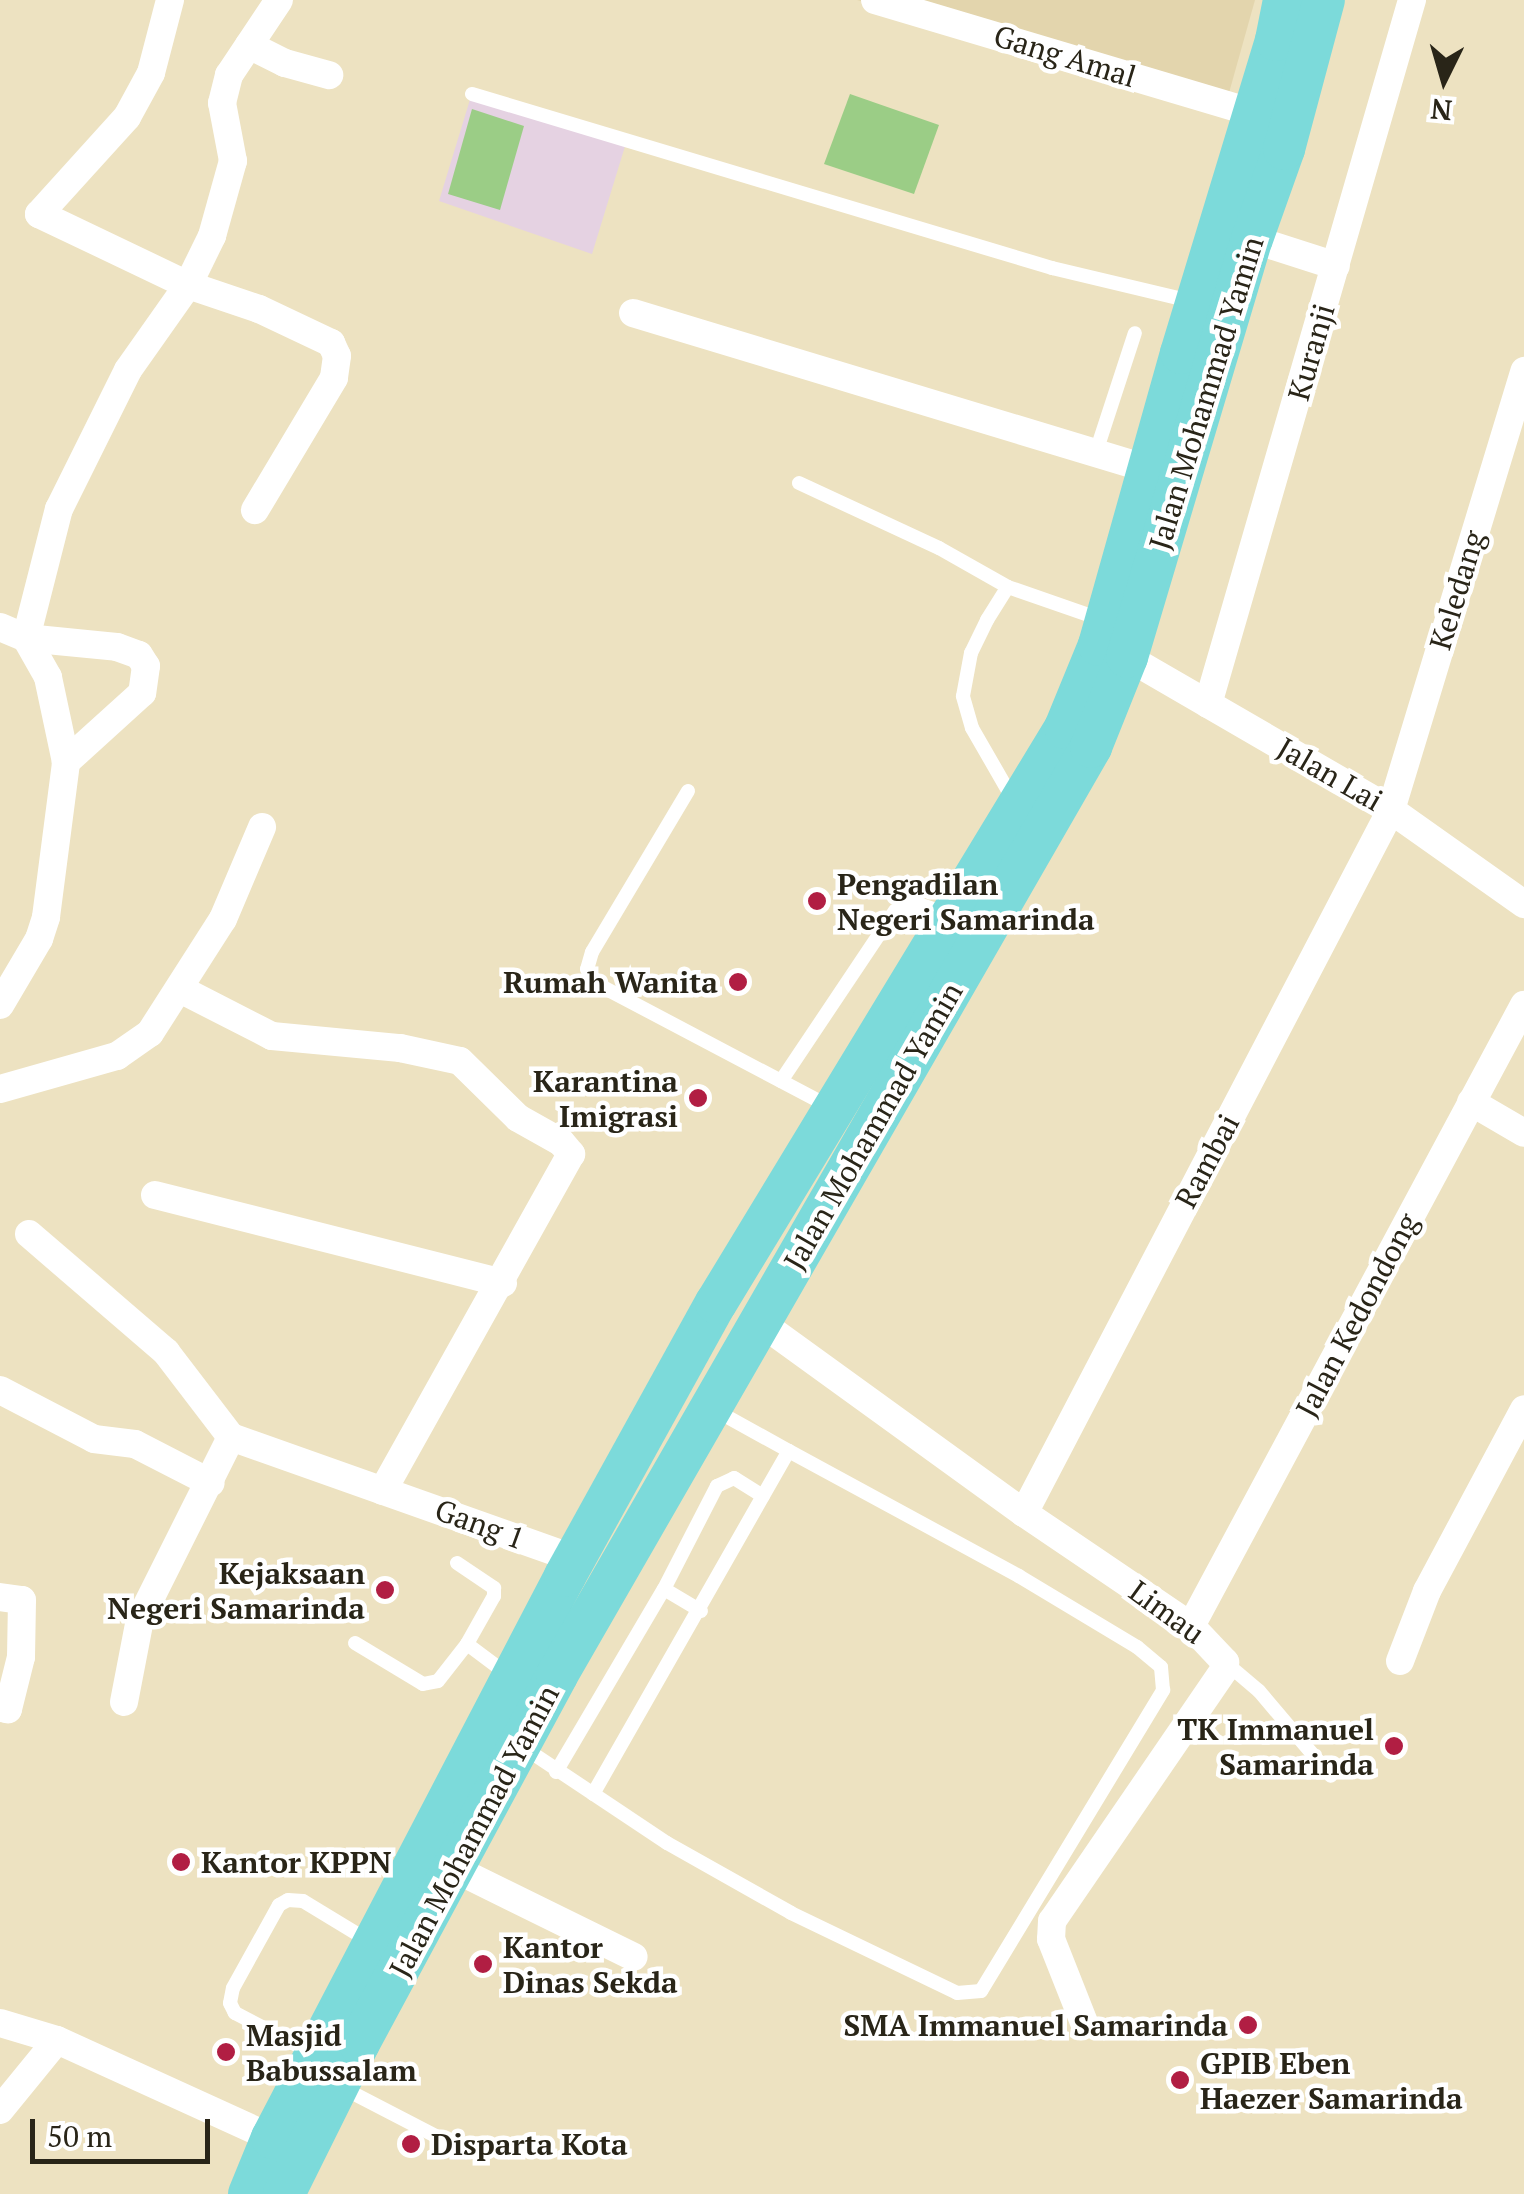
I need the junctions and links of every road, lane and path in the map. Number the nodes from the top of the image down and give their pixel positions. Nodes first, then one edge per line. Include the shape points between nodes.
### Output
1 (170, 0) edge
2 (279, 0) edge
3 (875, 0) edge
4 (1284, 0) edge
5 (1324, 0) edge
6 (1412, 0) edge
7 (249, 45) junction
8 (329, 75) dead end
9 (472, 94) dead end
10 (1255, 113) junction
11 (1252, 239) junction
12 (1336, 266) junction
13 (188, 285) junction
14 (1197, 302) junction
15 (633, 313) dead end
16 (1135, 334) dead end
17 (1524, 371) edge
18 (1517, 421) edge
19 (1096, 452) junction
20 (1148, 468) junction
21 (798, 483) dead end
22 (255, 510) dead end
23 (1008, 587) junction
24 (13, 632) edge
25 (1111, 641) junction
26 (1208, 704) junction
27 (66, 762) junction
28 (688, 791) dead end
29 (1018, 806) junction
30 (1391, 810) junction
31 (262, 827) dead end
32 (1524, 904) edge
33 (951, 915) junction
34 (180, 989) junction
35 (0, 1005) edge
36 (1524, 1005) edge
37 (781, 1082) junction
38 (0, 1089) edge
39 (1471, 1102) junction
40 (832, 1108) junction
41 (1524, 1133) edge
42 (155, 1196) dead end
43 (29, 1234) dead end
44 (503, 1283) junction
45 (760, 1322) junction
46 (0, 1390) edge
47 (691, 1396) junction
48 (1524, 1409) edge
49 (231, 1437) junction
50 (789, 1452) junction
51 (211, 1483) junction
52 (383, 1491) junction
53 (763, 1496) junction
54 (1024, 1512) junction
55 (575, 1559) junction
56 (456, 1563) dead end
57 (664, 1589) junction
58 (0, 1597) edge
59 (701, 1610) junction
60 (1192, 1626) junction
61 (355, 1644) dead end
62 (466, 1644) junction
63 (1400, 1660) dead end
64 (1225, 1662) junction
65 (512, 1677) junction
66 (124, 1702) dead end
67 (0, 1708) edge
68 (520, 1745) junction
69 (556, 1772) junction
70 (1331, 1776) dead end
71 (593, 1794) junction
72 (455, 1870) junction
73 (373, 1944) junction
74 (634, 1958) dead end
75 (0, 2023) edge
76 (1086, 2025) dead end
77 (57, 2040) junction
78 (326, 2070) junction
79 (0, 2110) edge
80 (272, 2138) junction
81 (451, 2144) dead end
82 (249, 2194) edge
83 (284, 2194) edge

1 - 13 street via 152,74 127,118 39,214
2 - 7 street
3 - 10 street, Gang Amal
4 - 10 main road, Jalan Mohammad Yamin
5 - 11 main road, Jalan Mohammad Yamin
6 - 12 street, Kuranji
7 - 8 street
7 - 13 street via 229,75 222,103 232,161 227,193
9 - 14 lane via 1052,268
10 - 14 main road, Jalan Mohammad Yamin
11 - 12 street
11 - 25 main road, Jalan Mohammad Yamin
12 - 26 street, Kuranji
13 - 22 street via 259,309 330,343 337,356 334,378
13 - 24 street via 128,370 59,510
14 - 20 main road, Jalan Mohammad Yamin
15 - 19 street
16 - 19 lane
17 - 18 street, Keledang
18 - 30 street, Keledang
19 - 20 street
20 - 25 main road, Jalan Mohammad Yamin
21 - 23 lane
23 - 25 lane
23 - 29 lane via 971,653 962,696 972,728
24 - 27 street via 48,676
24 - 27 street via 117,647 138,654 146,666 142,694
25 - 26 street, Jalan Lai
25 - 29 main road, Jalan Mohammad Yamin
25 - 45 main road, Jalan Mohammad Yamin via 1091,747
26 - 30 street, Jalan Lai
27 - 35 street via 46,918
28 - 37 lane via 587,969 597,984
29 - 33 main road, Jalan Mohammad Yamin
30 - 32 street, Jalan Lai
30 - 54 street, Rambai
31 - 34 street via 223,918
33 - 37 lane via 918,904 895,911
33 - 40 main road, Jalan Mohammad Yamin
34 - 38 street via 150,1033 117,1056
34 - 44 street via 272,1036 460,1061 518,1118 561,1142 571,1154
36 - 39 street, Jalan Kedondong
37 - 40 lane
39 - 41 street
39 - 60 street, Jalan Kedondong
40 - 47 main road, Jalan Mohammad Yamin
42 - 44 street
43 - 49 street via 166,1352
44 - 52 street
45 - 47 main road, Jalan Mohammad Yamin
45 - 54 street, Limau
46 - 51 street via 94,1439 135,1444
47 - 50 lane
47 - 55 main road, Jalan Mohammad Yamin
47 - 68 main road, Jalan Mohammad Yamin
48 - 63 street via 1426,1591
49 - 51 street
49 - 52 street, Gang 1
50 - 53 lane
50 - 71 lane via 1137,1647 1161,1667 1163,1690 981,1990 957,1993 792,1913
51 - 66 street via 140,1619
52 - 55 street, Gang 1
53 - 57 lane via 734,1478 717,1486
53 - 59 lane
54 - 60 street, Limau
55 - 65 main road, Jalan Mohammad Yamin
56 - 62 lane via 494,1588
57 - 59 lane
57 - 69 lane
58 - 67 street via 22,1600 21,1657 8,1709
59 - 71 lane
60 - 64 street, Limau
61 - 62 lane via 423,1684 438,1681
62 - 65 lane
64 - 70 lane
64 - 76 street, Limau via 1052,1921 1052,1939
65 - 73 main road, Jalan Mohammad Yamin
68 - 69 lane
68 - 72 main road, Jalan Mohammad Yamin
69 - 71 lane
72 - 74 street
72 - 78 main road, Jalan Mohammad Yamin
73 - 78 main road, Jalan Mohammad Yamin
73 - 78 lane via 303,1902 288,1900 279,1904 233,1988 235,2013
75 - 77 street
77 - 79 street
77 - 80 street
78 - 80 main road, Jalan Mohammad Yamin
78 - 81 lane
78 - 83 main road, Jalan Mohammad Yamin
80 - 82 main road, Jalan Mohammad Yamin

